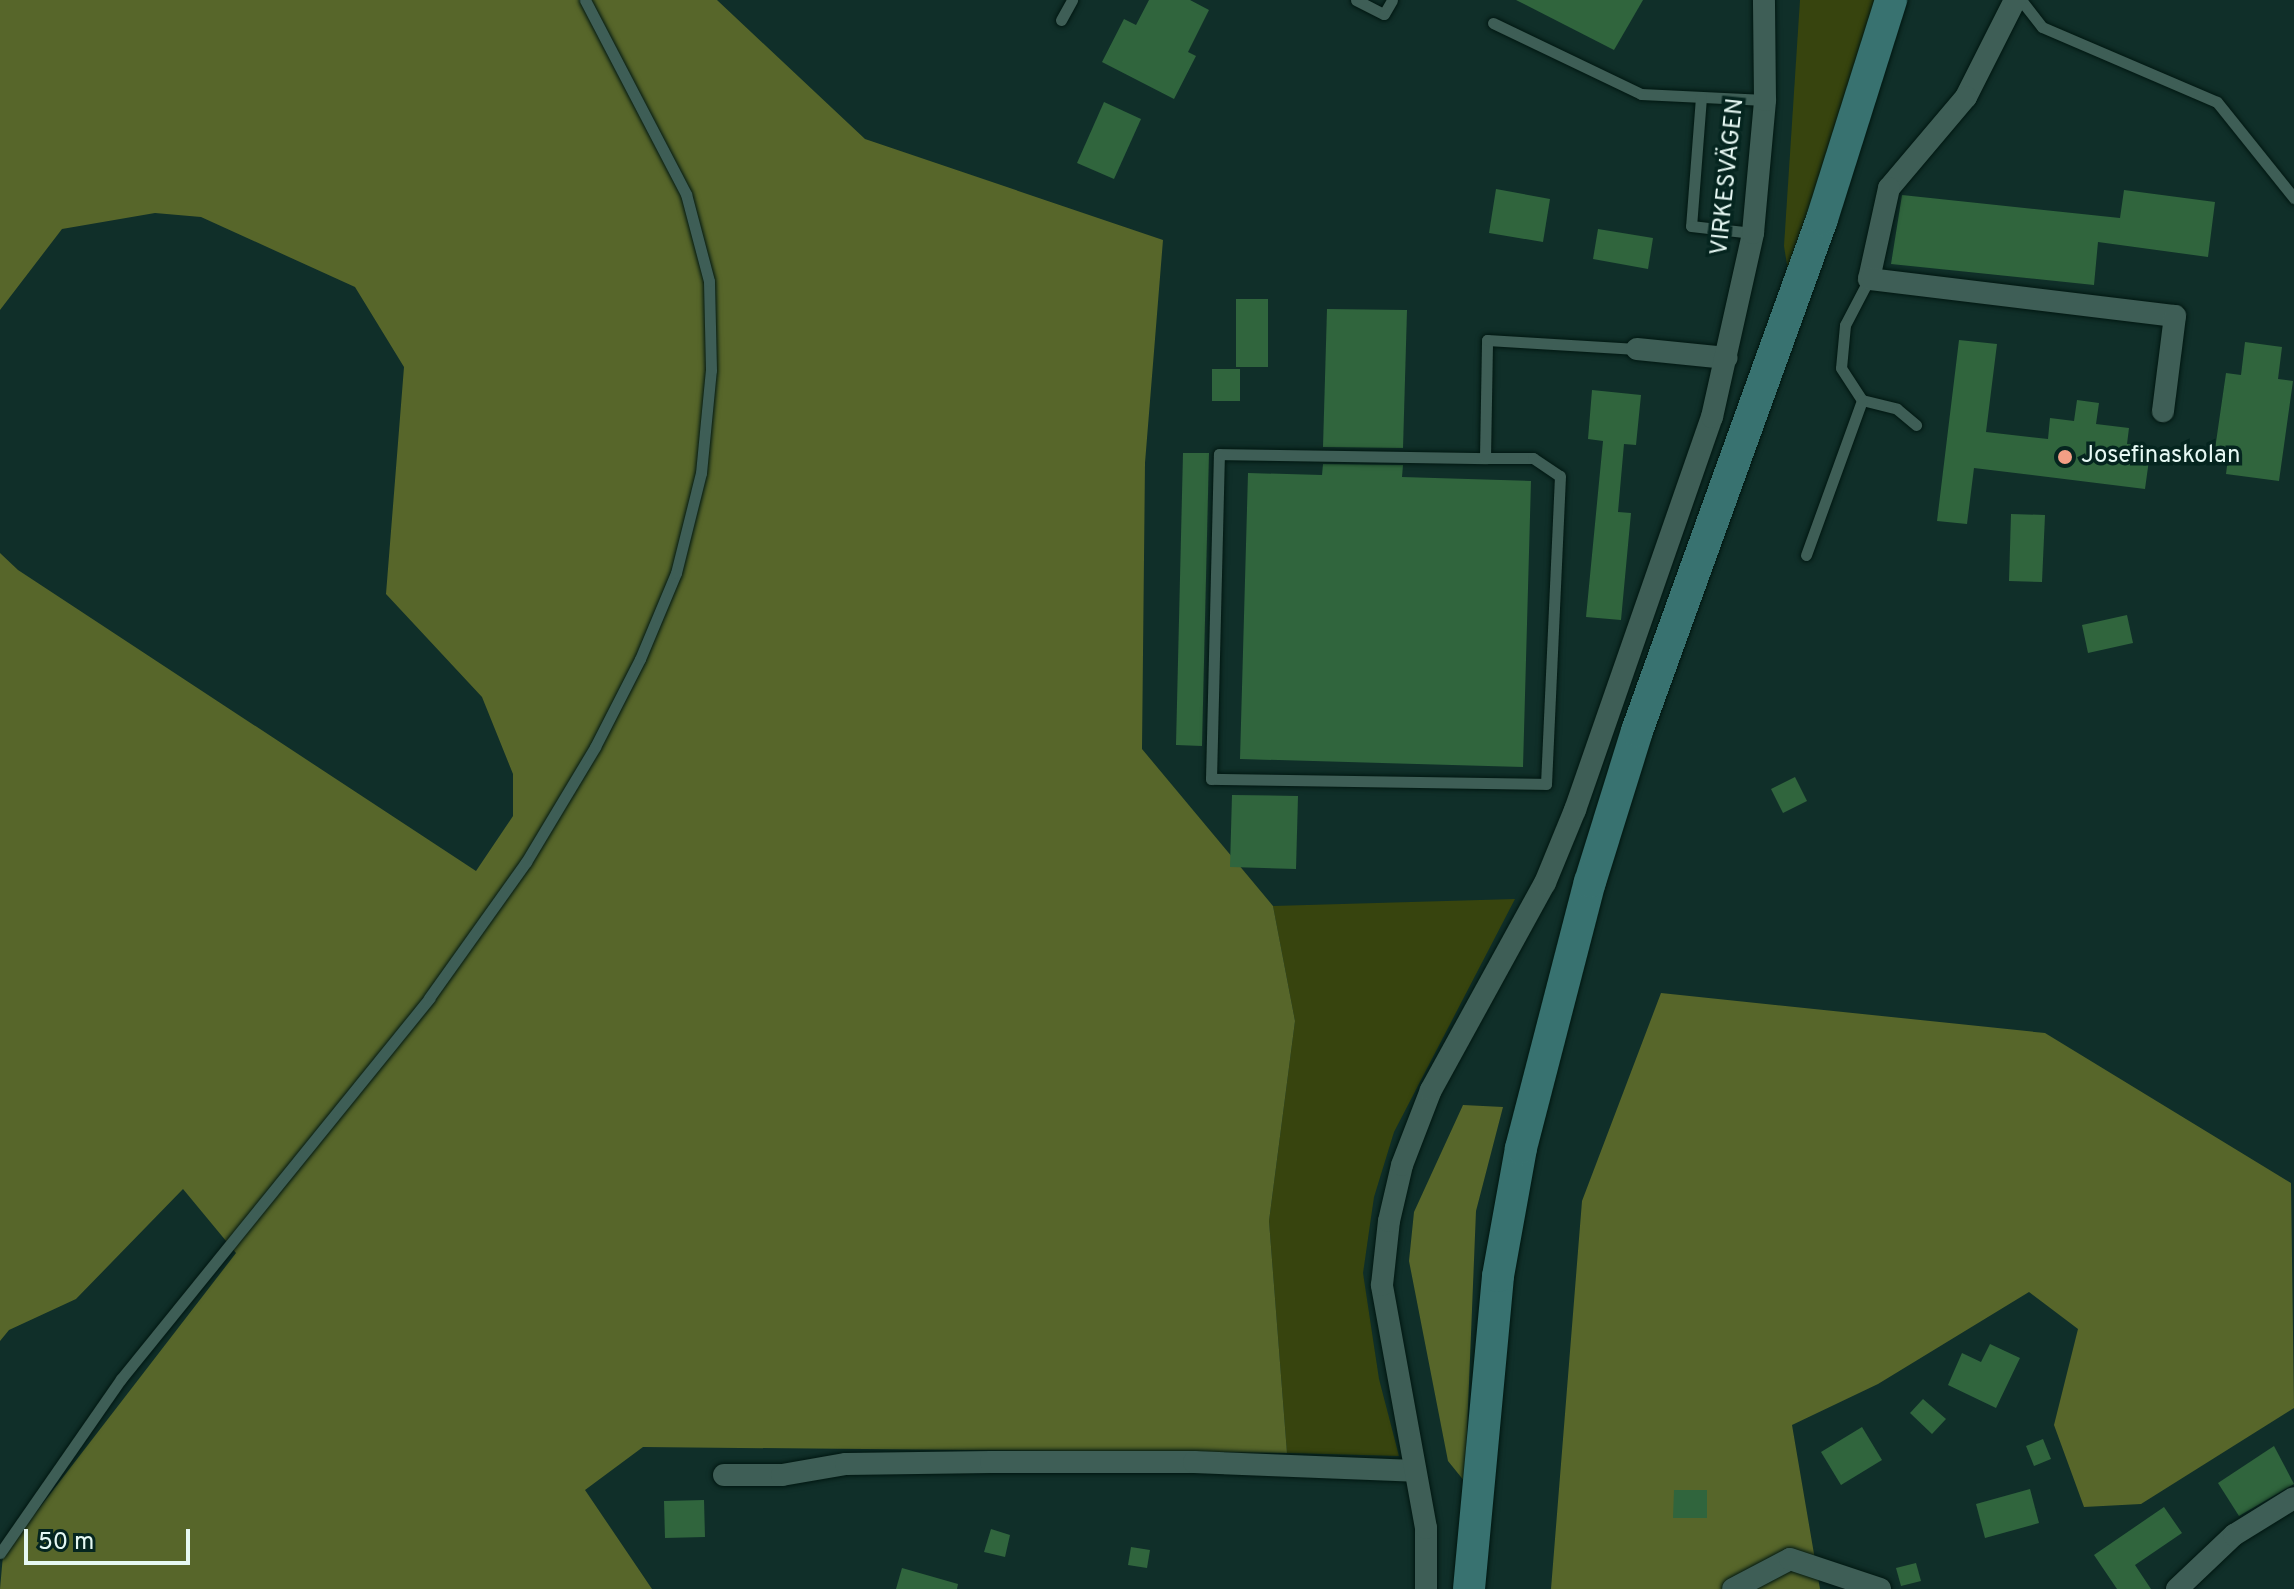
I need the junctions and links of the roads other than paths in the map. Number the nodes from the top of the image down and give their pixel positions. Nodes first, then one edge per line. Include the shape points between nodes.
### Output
1 (585, 0) edge
2 (1072, 0) edge
3 (1356, 0) edge
4 (1392, 0) edge
5 (1764, 0) edge
6 (1891, 0) edge
7 (2015, 0) edge
8 (2021, 0) edge
9 (1061, 20) dead end
10 (1493, 23) dead end
11 (1701, 97) junction
12 (1765, 100) junction
13 (2294, 198) edge
14 (1753, 233) junction
15 (1869, 279) junction
16 (1637, 349) joint
17 (1727, 358) junction
18 (1862, 400) junction
19 (2163, 411) dead end
20 (1916, 425) dead end
21 (1485, 458) junction
22 (1806, 555) dead end
23 (1415, 1471) junction
24 (724, 1475) dead end
25 (2294, 1498) edge
26 (0, 1553) edge
27 (1426, 1589) edge
28 (1469, 1589) edge
29 (1733, 1589) edge
30 (1880, 1589) edge
31 (2177, 1589) edge

1 - 26 lane via 686,194 709,281 711,370 701,473 676,573 595,747 526,862 429,998 121,1379
2 - 9 lane
3 - 4 lane via 1384,14
5 - 12 street, VIRKESVÄGEN
6 - 28 main road via 1822,219 1637,731 1590,882 1521,1148 1501,1262 1483,1400
7 - 15 street via 1966,97 1889,188
8 - 13 lane via 2042,27 2217,102
10 - 11 lane via 1641,94
11 - 12 lane
11 - 14 lane via 1691,226
12 - 14 street, VIRKESVÄGEN
14 - 17 street, VIRKESVÄGEN
15 - 18 lane via 1845,325 1841,368
15 - 19 street via 2175,316
16 - 17 street
16 - 21 lane via 1487,340
17 - 23 street, VIRKESVÄGEN via 1712,417 1575,810 1545,883 1431,1090 1402,1165 1382,1285
18 - 20 lane via 1897,409
18 - 22 lane
21 - 21 lane via 1219,454 1211,779 1546,784 1560,476 1533,458
23 - 24 street via 1194,1462 991,1462 846,1464 782,1475
23 - 27 street, VIRKESVÄGEN via 1426,1528
25 - 31 street via 2234,1535
29 - 30 street via 1790,1559

